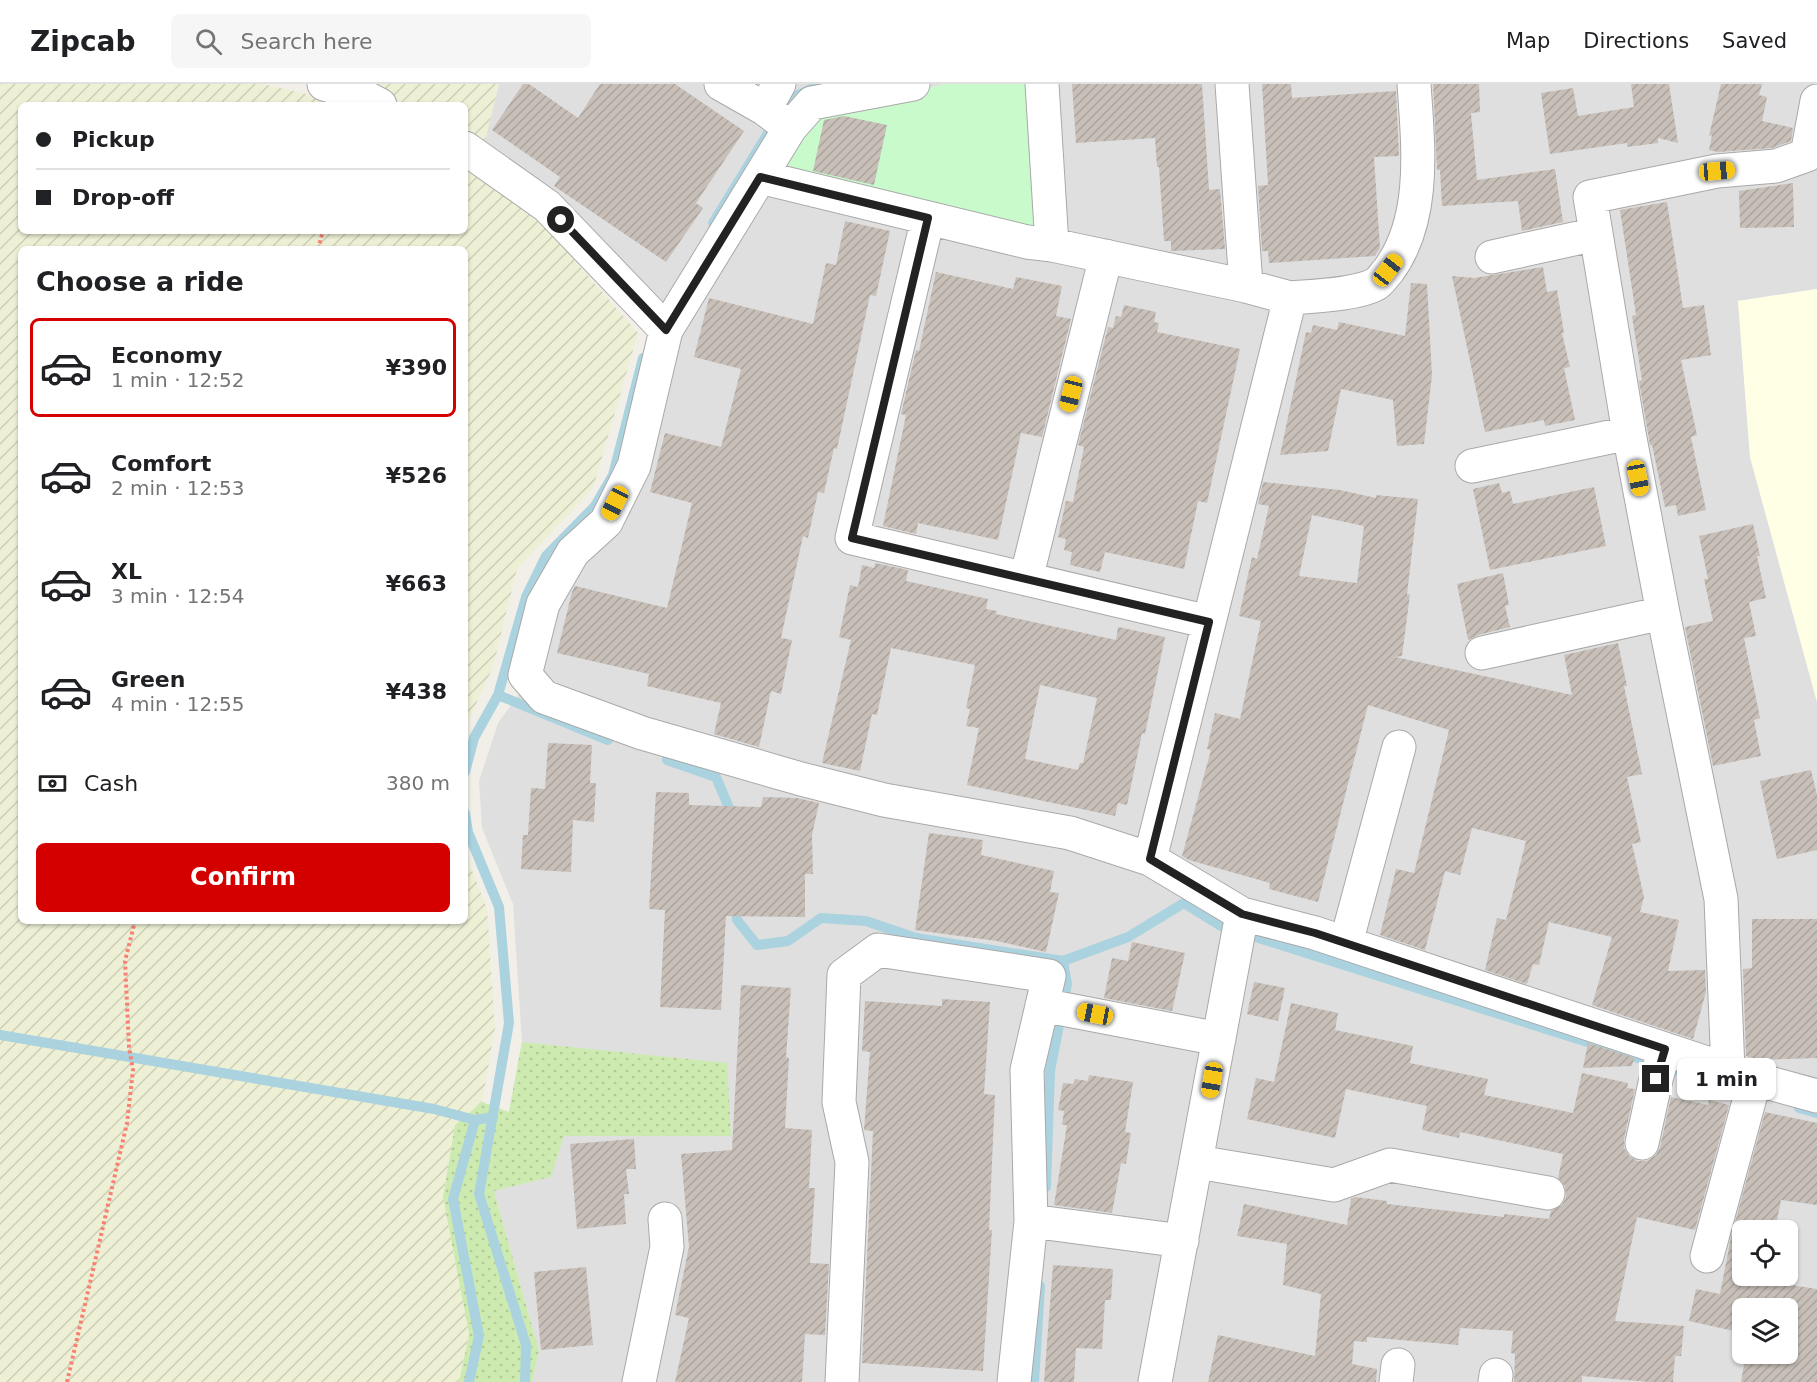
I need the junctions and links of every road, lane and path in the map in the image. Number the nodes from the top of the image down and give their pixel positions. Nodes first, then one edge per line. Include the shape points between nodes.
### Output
1 (324, 84) edge
2 (721, 84) edge
3 (913, 84) edge
4 (1042, 84) edge
5 (1232, 84) edge
6 (1414, 84) edge
7 (1817, 101) edge
8 (374, 102) edge
9 (778, 107) edge
10 (468, 150) edge
11 (760, 177) junction
12 (928, 218) junction
13 (1596, 234) junction
14 (1052, 244) junction
15 (1106, 256) junction
16 (1492, 257) dead end
17 (1246, 286) junction
18 (1290, 298) junction
19 (657, 320) junction
20 (1629, 433) junction
21 (1472, 466) dead end
22 (1026, 579) junction
23 (1663, 613) junction
24 (1209, 622) junction
25 (1482, 653) dead end
26 (1399, 747) dead end
27 (1150, 859) junction
28 (134, 924) edge
29 (1240, 926) junction
30 (1346, 943) junction
31 (1042, 1005) junction
32 (1219, 1039) junction
33 (1660, 1064) junction
34 (1743, 1085) junction
35 (1817, 1096) edge
36 (1642, 1143) dead end
37 (1197, 1162) junction
38 (1548, 1193) dead end
39 (665, 1219) dead end
40 (1044, 1222) junction
41 (1182, 1241) junction
42 (1707, 1256) dead end
43 (67, 1382) edge
44 (639, 1382) edge
45 (842, 1382) edge
46 (1014, 1382) edge
47 (1155, 1382) edge

1 - 8 street
2 - 9 street
3 - 9 street
4 - 14 street
5 - 17 street
6 - 18 street via 1418,153 1414,212 1399,256 1377,284 1342,293
7 - 13 street via 1807,156 1776,166 1717,171 1590,197
9 - 11 street
10 - 19 street via 547,206
11 - 12 street
11 - 19 street
12 - 14 street via 1027,242
12 - 22 street via 852,538
13 - 16 street
13 - 20 street
14 - 15 street
15 - 17 street
15 - 22 street
17 - 18 street
18 - 24 street
19 - 27 street via 634,466 606,522 573,552 543,604 525,675 544,697 642,733 801,779 884,800 1070,833
20 - 21 street
20 - 23 street
22 - 24 street
23 - 25 street
23 - 34 street via 1721,899
24 - 27 street
26 - 30 street
27 - 29 street
28 - 43 path via 125,961 132,1070 127,1123
29 - 30 street
29 - 32 street
30 - 33 street
31 - 32 street
31 - 40 street via 1027,1070
31 - 45 street via 1049,976 878,950 844,975 839,1102 852,1162
32 - 37 street
33 - 34 street
33 - 36 street
34 - 35 street
34 - 42 street
37 - 38 street via 1334,1185 1390,1165
37 - 41 street
39 - 44 street via 667,1247
40 - 41 street
40 - 46 street
41 - 47 street

